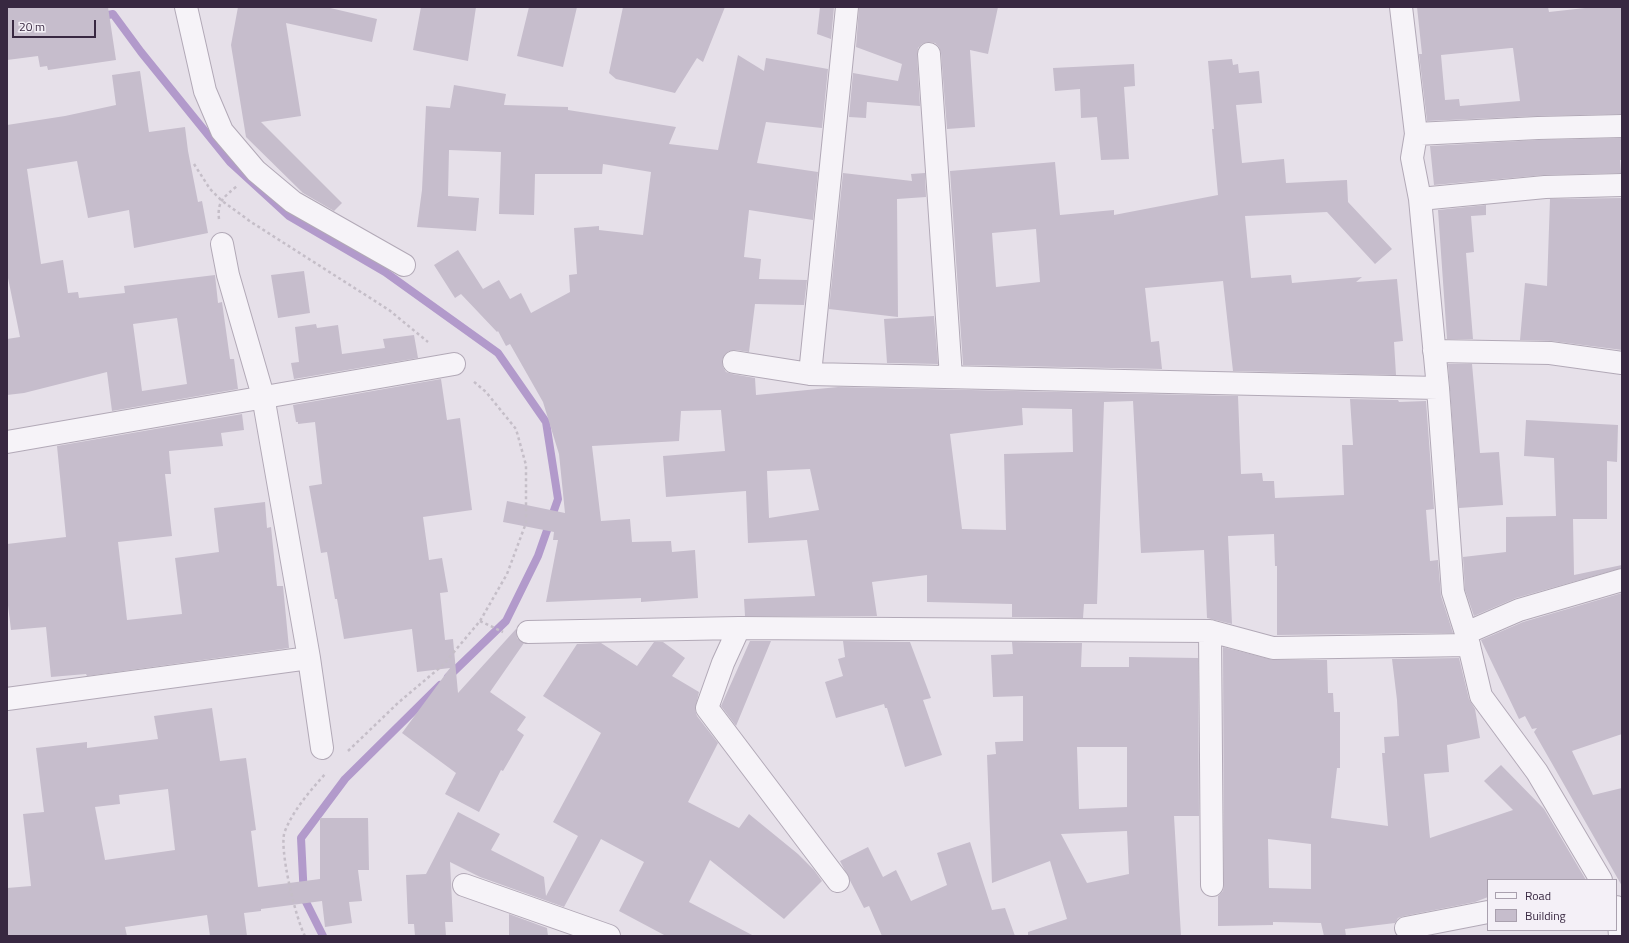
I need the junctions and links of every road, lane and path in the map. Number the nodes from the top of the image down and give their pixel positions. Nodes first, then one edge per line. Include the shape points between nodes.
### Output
1 (186, 7) edge
2 (847, 7) edge
3 (1402, 7) edge
4 (929, 54) dead end
5 (1622, 126) edge
6 (1416, 134) junction
7 (194, 164) dead end
8 (1622, 185) edge
9 (1420, 200) junction
10 (222, 244) dead end
11 (404, 265) dead end
12 (1434, 351) junction
13 (734, 362) dead end
14 (1622, 363) edge
15 (454, 364) junction
16 (810, 374) junction
17 (951, 377) junction
18 (1438, 388) junction
19 (264, 396) junction
20 (7, 442) edge
21 (1622, 580) edge
22 (480, 621) junction
23 (739, 628) junction
24 (504, 632) dead end
25 (528, 632) dead end
26 (1210, 632) junction
27 (1467, 639) junction
28 (309, 658) junction
29 (7, 699) edge
30 (322, 748) dead end
31 (347, 752) dead end
32 (330, 768) dead end
33 (1600, 879) edge
34 (838, 881) dead end
35 (1212, 884) dead end
36 (464, 885) dead end
37 (1619, 909) edge
38 (1487, 912) edge
39 (1406, 928) dead end
40 (305, 936) edge
41 (609, 936) edge
42 (1620, 936) edge

1 - 11 street via 205,91 227,137 256,171 293,202
2 - 16 street
3 - 6 street
4 - 17 street
5 - 6 street
6 - 9 street via 1412,158
7 - 15 path via 210,189 221,200 389,310
8 - 9 street via 1545,188
9 - 12 street
10 - 19 street via 228,275
12 - 14 street via 1550,352
12 - 18 street
13 - 16 street
15 - 19 street
15 - 22 path via 486,392 516,429 526,465 526,523 508,574
16 - 17 street
17 - 18 street
18 - 27 street via 1453,592
19 - 20 street
19 - 28 street
21 - 27 street via 1518,610
22 - 24 path
22 - 31 path via 443,665 399,702
23 - 25 street
23 - 26 street
23 - 34 street via 707,708
26 - 27 street via 1273,648
26 - 35 street
27 - 33 street via 1481,696 1537,772
28 - 29 street
28 - 30 street
32 - 40 path via 305,796 284,832 284,851 294,907
36 - 41 street
37 - 42 street
38 - 39 street

